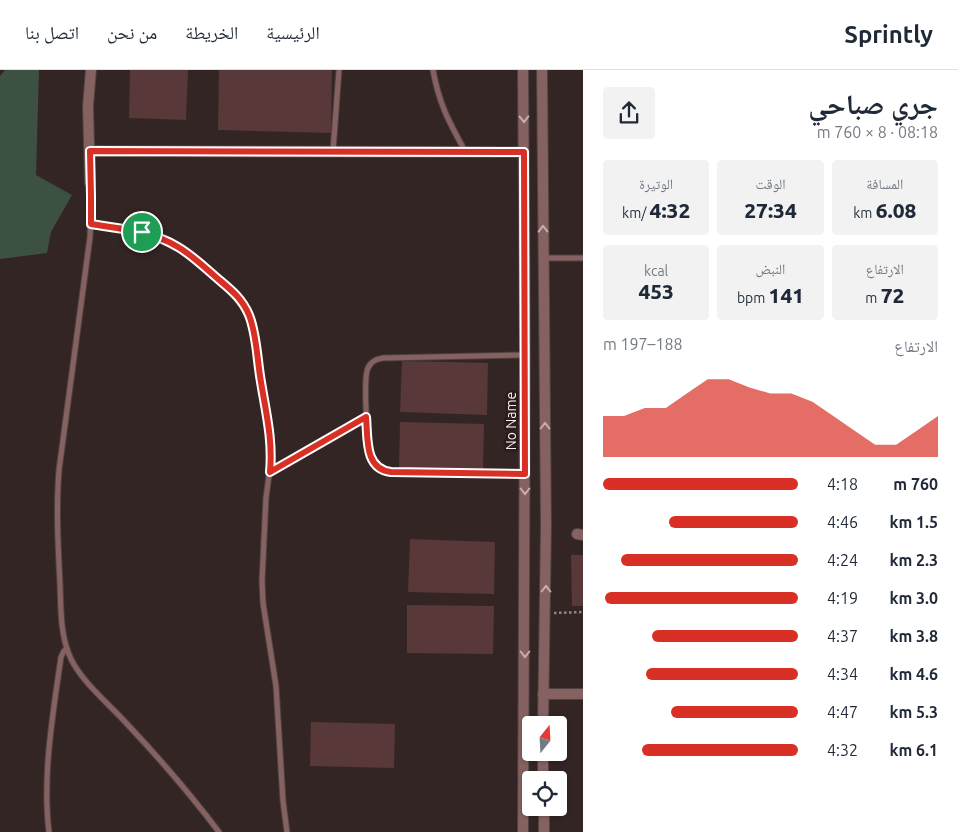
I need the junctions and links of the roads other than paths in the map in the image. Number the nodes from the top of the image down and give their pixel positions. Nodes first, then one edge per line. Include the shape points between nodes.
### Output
1 (91, 70) edge
2 (339, 70) edge
3 (434, 70) edge
4 (523, 70) edge
5 (542, 70) edge
6 (90, 151) junction
7 (333, 151) junction
8 (466, 152) junction
9 (524, 152) junction
10 (90, 182) joint
11 (91, 224) junction
12 (544, 258) junction
13 (583, 258) edge
14 (525, 355) junction
15 (366, 417) junction
16 (270, 472) junction
17 (525, 474) junction
18 (67, 649) junction
19 (543, 694) junction
20 (583, 694) edge
21 (543, 716) edge
22 (544, 816) edge
23 (49, 832) edge
24 (220, 832) edge
25 (286, 832) edge
26 (523, 832) edge
27 (544, 832) edge

1 - 6 street via 88,106
2 - 7 lane
3 - 8 lane via 441,104
4 -> 9 street, No Name
12 -> 5 street
6 - 7 street
6 - 10 street
7 - 8 street
8 - 9 street
9 - 14 street, No Name
10 - 11 lane
11 - 16 lane via 142,232 166,240 189,254 239,298 252,327 270,427
11 - 18 lane via 57,495 62,627
12 - 13 lane
19 -> 12 street via 546,613
14 - 15 lane via 378,359 366,370
14 - 17 street, No Name
15 - 16 lane
15 - 17 lane via 370,455 382,470
16 - 25 lane via 262,581 264,619 278,700
17 -> 26 street, No Name
18 - 23 lane via 61,657 48,759 46,799
18 - 24 lane via 84,679 153,752
19 - 20 street
19 - 21 street
22 - 27 street

